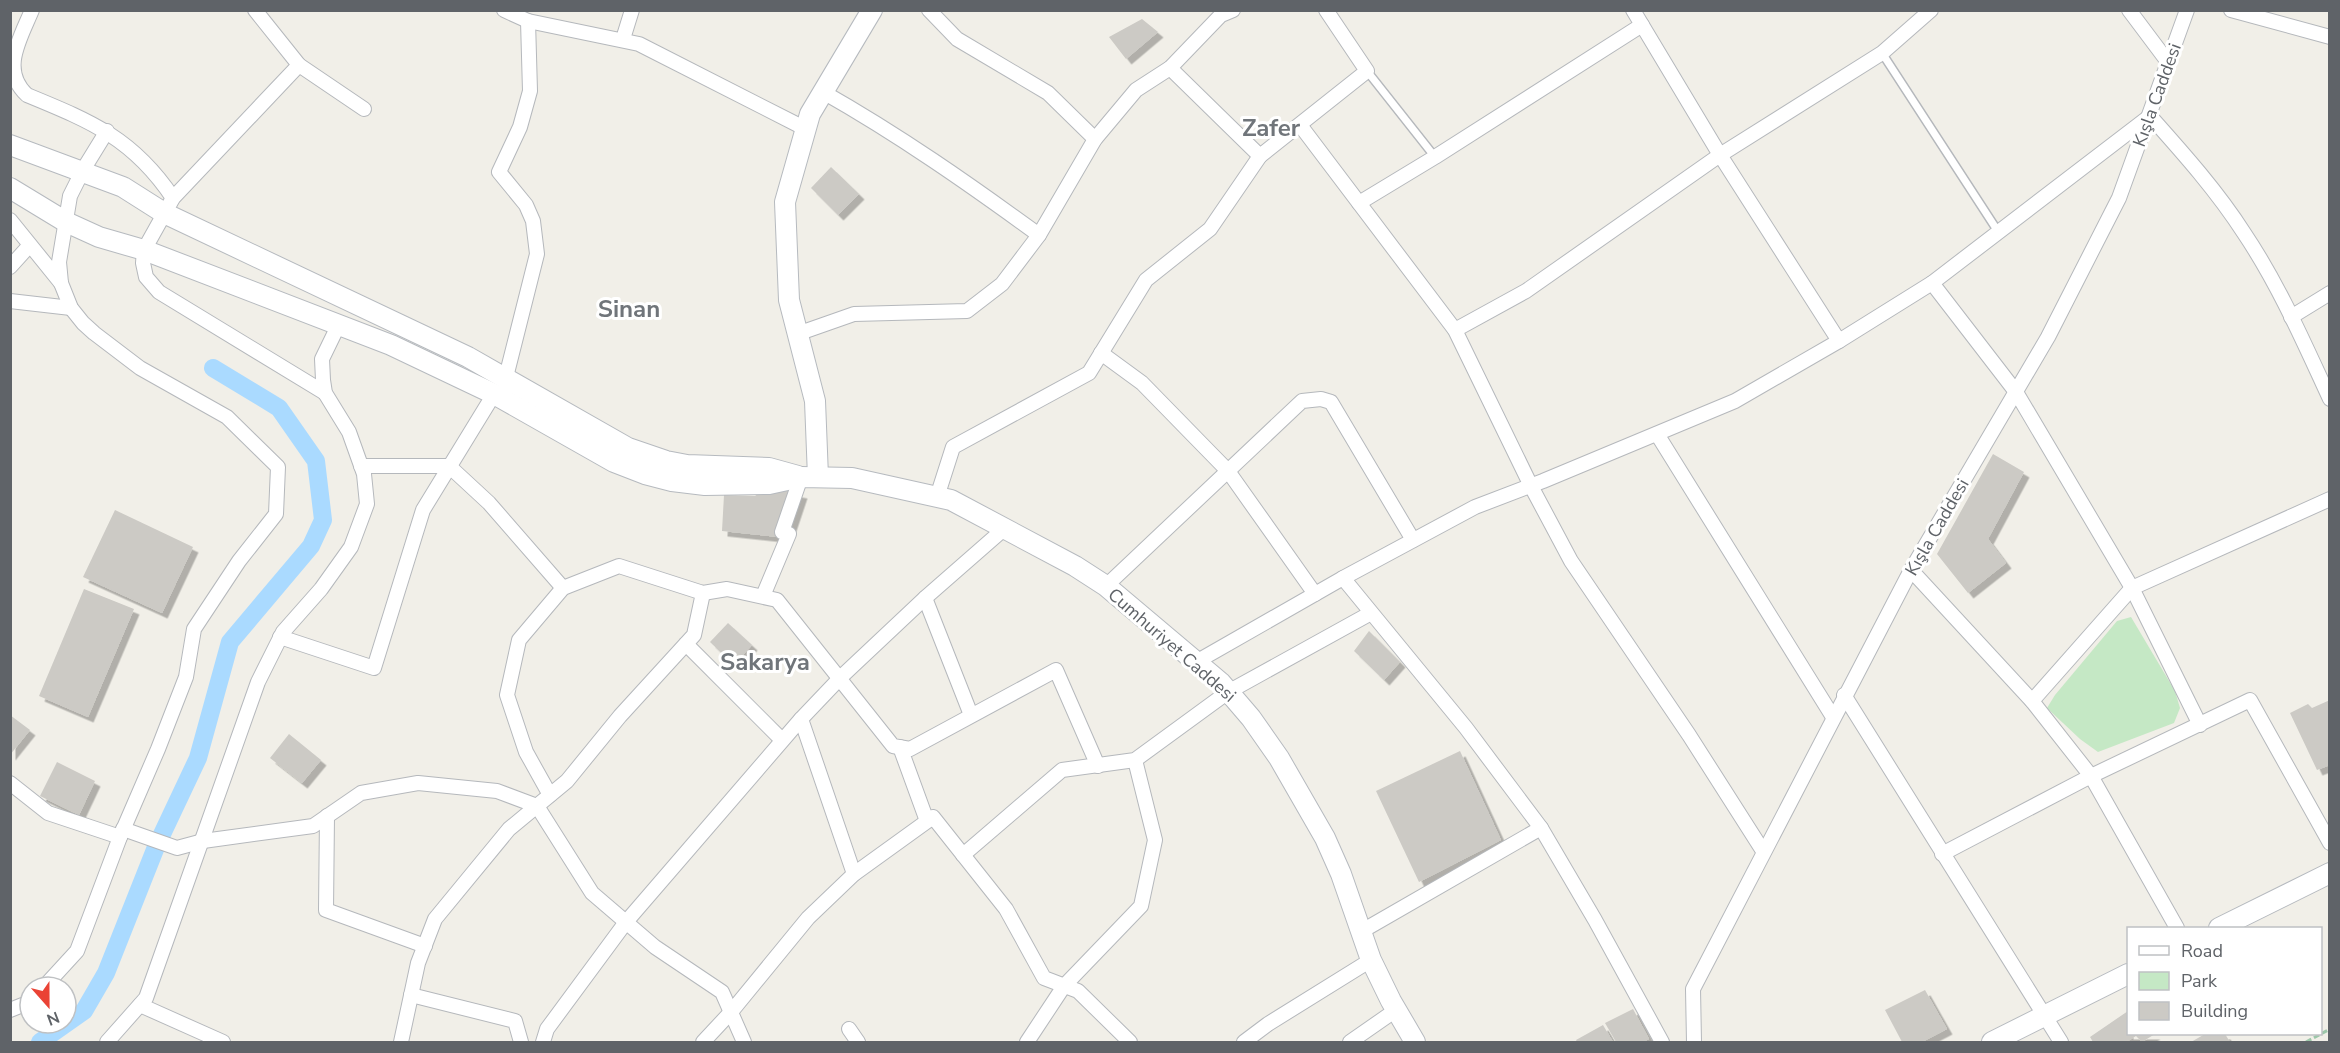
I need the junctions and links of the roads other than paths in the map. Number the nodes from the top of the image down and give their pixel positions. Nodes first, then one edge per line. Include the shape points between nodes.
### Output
1 (32, 10) edge
2 (255, 10) edge
3 (504, 10) edge
4 (632, 10) edge
5 (872, 10) edge
6 (929, 10) edge
7 (1326, 10) edge
8 (1633, 10) edge
9 (1906, 10) edge
10 (1931, 10) edge
11 (2129, 10) edge
12 (2187, 10) edge
13 (2230, 10) edge
14 (1232, 11) edge
15 (528, 21) junction
16 (1915, 22) junction
17 (1641, 25) junction
18 (2330, 38) edge
19 (624, 39) junction
20 (1881, 53) junction
21 (2169, 62) junction
22 (299, 65) junction
23 (1170, 68) junction
24 (1367, 71) junction
25 (823, 92) junction
26 (364, 109) dead end
27 (2150, 116) junction
28 (1300, 125) junction
29 (806, 129) junction
30 (107, 131) junction
31 (1095, 139) junction
32 (10, 145) edge
33 (1260, 156) junction
34 (1720, 156) junction
35 (1435, 157) junction
36 (83, 170) junction
37 (10, 188) edge
38 (1359, 203) junction
39 (168, 206) junction
40 (10, 220) edge
41 (66, 222) junction
42 (1999, 233) junction
43 (1040, 235) junction
44 (29, 246) junction
45 (144, 250) junction
46 (10, 267) edge
47 (61, 283) junction
48 (1932, 283) junction
49 (2330, 293) edge
50 (10, 301) edge
51 (71, 308) junction
52 (2291, 317) junction
53 (339, 324) junction
54 (1455, 330) junction
55 (797, 334) junction
56 (1839, 341) junction
57 (1101, 353) junction
58 (506, 377) junction
59 (2016, 392) junction
60 (325, 393) junction
61 (494, 394) junction
62 (2330, 399) edge
63 (1657, 434) junction
64 (361, 466) junction
65 (449, 466) junction
66 (1228, 471) junction
67 (810, 477) junction
68 (1531, 486) junction
69 (937, 497) junction
70 (2330, 499) edge
71 (1005, 528) junction
72 (1413, 540) junction
73 (1911, 570) junction
74 (1343, 578) junction
75 (1106, 586) junction
76 (563, 588) junction
77 (2132, 588) junction
78 (703, 593) junction
79 (1314, 594) junction
80 (763, 596) junction
81 (925, 598) junction
82 (1371, 613) junction
83 (280, 637) junction
84 (686, 644) junction
85 (1196, 662) junction
86 (841, 677) junction
87 (1228, 692) junction
88 (1844, 695) junction
89 (2032, 701) junction
90 (971, 715) junction
91 (1833, 717) junction
92 (801, 719) junction
93 (2200, 725) junction
94 (782, 740) junction
95 (900, 747) junction
96 (1136, 760) junction
97 (1098, 766) junction
98 (2091, 776) junction
99 (10, 783) edge
100 (550, 795) junction
101 (537, 806) junction
102 (327, 816) junction
103 (927, 821) junction
104 (1541, 828) junction
105 (121, 833) junction
106 (203, 840) junction
107 (2330, 843) edge
108 (1763, 851) junction
109 (1942, 854) junction
110 (963, 855) junction
111 (854, 874) junction
112 (2328, 877) edge
113 (626, 922) junction
114 (2176, 927) edge
115 (2221, 927) edge
116 (1362, 931) junction
117 (424, 946) junction
118 (1371, 960) junction
119 (55, 975) edge
120 (2127, 975) edge
121 (1064, 986) junction
122 (411, 995) junction
123 (140, 1005) junction
124 (1396, 1010) junction
125 (731, 1012) junction
126 (2044, 1017) junction
127 (849, 1029) dead end
128 (107, 1042) edge
129 (223, 1042) edge
130 (400, 1042) edge
131 (521, 1042) edge
132 (543, 1042) edge
133 (703, 1042) edge
134 (744, 1042) edge
135 (858, 1042) edge
136 (1027, 1042) edge
137 (1130, 1042) edge
138 (1244, 1042) edge
139 (1350, 1042) edge
140 (1415, 1042) edge
141 (1662, 1042) edge
142 (1694, 1042) edge
143 (1992, 1042) edge
144 (2061, 1042) edge

1 - 30 street via 12,61 19,88
2 - 22 street
3 - 15 street
4 - 19 street
5 - 25 main road
6 - 31 street via 957,39 1048,93
7 - 24 street
8 - 17 street
9 - 16 street
10 - 16 street
11 - 21 street
12 - 21 street, Kışla Caddesi
13 - 18 street
14 - 23 street via 1221,15
15 - 19 street
15 - 58 street via 530,92 520,127 499,172 526,205 533,221 537,254
16 - 20 street
17 - 34 street
17 - 35 street
19 - 29 street
20 - 34 street
20 - 42 lane
21 - 27 street, Kışla Caddesi
22 - 26 street
22 - 39 street
23 - 31 street via 1136,90
23 - 33 street
24 - 28 street
24 - 35 lane
25 - 29 main road
25 - 43 street via 941,164
27 - 42 street
27 - 52 street via 2245,233
27 - 59 street, Kışla Caddesi via 2119,198
28 - 33 street
28 - 38 street
29 - 55 main road via 785,202 789,300
30 - 36 street
30 - 39 street via 158,176
31 - 43 street
32 - 36 main road
33 - 57 street via 1210,229 1146,280
34 - 54 street via 1526,291
34 - 56 street
35 - 38 street
36 - 39 main road
36 - 41 street via 70,196
37 - 41 main road
38 - 54 street
39 - 45 street
39 - 58 main road
40 - 44 street
41 - 45 main road
41 - 47 street via 59,262
42 - 48 street
43 - 55 street via 1002,284 967,311 854,314
44 - 46 street
44 - 47 street
45 - 53 main road
45 - 60 street via 146,277 159,292
47 - 51 street
48 - 56 street
48 - 59 street
49 - 52 street
50 - 51 street
51 - 105 street via 94,333 140,368 227,417 278,467 276,514 194,629 186,677
52 - 62 street
53 - 60 street via 322,358
53 - 61 main road
54 - 68 street
55 - 67 main road via 814,401
56 - 63 street via 1735,401
57 - 66 street via 1142,383
57 - 69 street via 1089,373 953,447
58 - 67 main road via 611,440 646,455 687,465 769,468
59 - 73 street, Kışla Caddesi
59 - 77 street
60 - 64 street via 349,432
61 - 65 street
61 - 67 main road via 614,462 645,474 705,485 769,484
63 - 68 street
63 - 91 street
64 - 65 street
64 - 83 street via 367,504 351,547
65 - 76 street via 489,502
65 - 83 street via 423,510 374,668
66 - 72 street via 1302,401 1331,402
66 - 75 street
66 - 79 street
67 - 69 main road, Cumhuriyet Caddesi via 852,478
67 - 80 street via 782,532 789,534
68 - 72 street via 1475,507
68 - 108 street via 1571,561
69 - 71 main road, Cumhuriyet Caddesi via 951,500
70 - 77 street
71 - 75 main road, Cumhuriyet Caddesi
71 - 81 street
72 - 74 street
73 - 88 street, Kışla Caddesi
73 - 89 street
74 - 79 street
74 - 82 street
75 - 85 main road, Cumhuriyet Caddesi
76 - 78 street via 619,566
76 - 100 street via 519,640 507,695 526,752
77 - 89 street
77 - 93 street
78 - 80 street via 726,589
78 - 84 street via 694,635
79 - 85 street
80 - 86 street via 777,600
81 - 86 street
81 - 90 street
82 - 87 street
82 - 104 street via 1466,728
83 - 106 street via 258,682
84 - 94 street
84 - 100 street via 567,781
85 - 87 main road, Cumhuriyet Caddesi
86 - 92 street
86 - 95 street via 893,746
87 - 96 street
87 - 116 main road, Cumhuriyet Caddesi via 1251,718 1304,799 1341,874
88 - 91 street, Kışla Caddesi
88 - 109 street
89 - 98 street
90 - 95 street via 910,749
90 - 97 street via 1056,670
91 - 108 street, Kışla Caddesi
92 - 94 street
92 - 111 street
93 - 98 street
93 - 107 street via 2250,700
94 - 113 street
95 - 103 street
96 - 97 street
96 - 121 street via 1155,840 1141,906
97 - 110 street via 1062,771
98 - 109 street
98 - 114 street
99 - 105 street via 48,813
100 - 101 street
101 - 102 street via 497,791 418,783 361,793
101 - 113 street via 592,893
101 - 117 street via 509,829 435,920
102 - 106 street via 313,826
102 - 117 street via 326,910
103 - 110 street via 933,817
103 - 111 street
104 - 116 street
104 - 141 street
105 - 106 street via 177,848
105 - 119 street via 77,951
106 - 123 street via 146,998
108 - 142 street, Kışla Caddesi via 1693,988
109 - 126 street
110 - 121 street via 1006,909 1044,978
111 - 125 street via 808,918
112 - 115 main road
113 - 125 street via 655,947 722,992
113 - 132 street via 547,1029
116 - 118 main road, Cumhuriyet Caddesi
117 - 122 street
118 - 124 main road, Cumhuriyet Caddesi
118 - 138 street
120 - 126 main road
121 - 136 street
121 - 137 street via 1078,991
122 - 130 street
122 - 131 street via 515,1021
123 - 128 street
123 - 129 street
124 - 139 street
124 - 140 main road, Cumhuriyet Caddesi
125 - 133 street
125 - 134 street
126 - 143 main road
126 - 144 street
127 - 135 street

